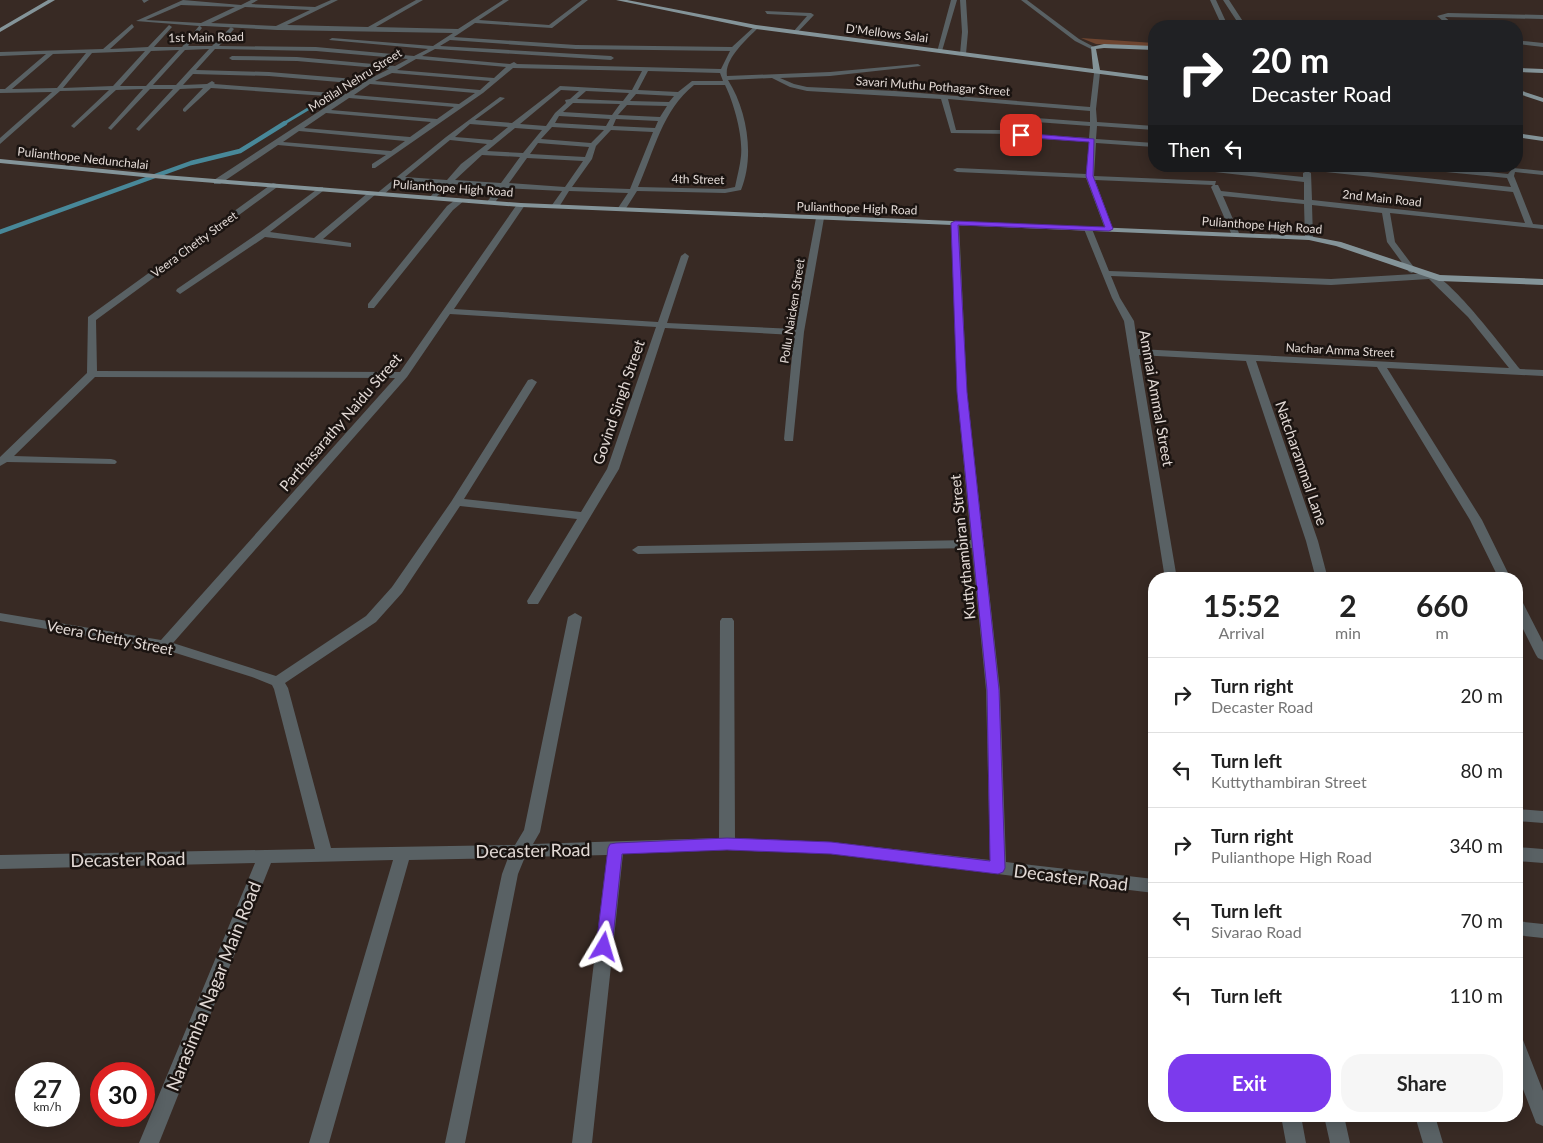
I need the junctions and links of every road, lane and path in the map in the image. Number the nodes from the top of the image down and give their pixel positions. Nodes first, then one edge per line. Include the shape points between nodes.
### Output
1 (52, 0) edge
2 (255, 0) edge
3 (335, 0) edge
4 (420, 0) edge
5 (506, 0) edge
6 (585, 0) edge
7 (619, 0) edge
8 (954, 0) edge
9 (963, 0) edge
10 (1024, 0) edge
11 (1214, 0) edge
12 (1226, 0) edge
13 (184, 1) edge
14 (642, 2) edge
15 (244, 5) junction
16 (317, 9) junction
17 (767, 12) dead end
18 (1543, 17) edge
19 (1222, 20) edge
20 (1239, 20) edge
21 (1445, 20) edge
22 (472, 21) junction
23 (132, 26) dead end
24 (201, 26) junction
25 (170, 27) dead end
26 (280, 27) junction
27 (756, 27) junction
28 (231, 28) dead end
29 (264, 29) dead end
30 (369, 29) junction
31 (0, 30) edge
32 (458, 31) junction
33 (348, 32) dead end
34 (467, 32) dead end
35 (796, 32) junction
36 (257, 35) dead end
37 (448, 38) junction
38 (332, 40) junction
39 (251, 41) dead end
40 (1523, 43) edge
41 (1543, 45) edge
42 (540, 46) junction
43 (244, 47) junction
44 (435, 47) junction
45 (213, 48) junction
46 (617, 48) junction
47 (734, 48) junction
48 (1093, 48) junction
49 (1148, 48) edge
50 (150, 49) junction
51 (183, 49) junction
52 (316, 49) junction
53 (104, 51) junction
54 (939, 51) junction
55 (90, 52) junction
56 (50, 53) junction
57 (0, 54) edge
58 (13, 54) junction
59 (527, 54) junction
60 (963, 54) junction
61 (232, 58) junction
62 (611, 58) junction
63 (296, 59) junction
64 (412, 59) junction
65 (0, 64) edge
66 (511, 66) junction
67 (918, 66) dead end
68 (394, 69) junction
69 (604, 69) junction
70 (1523, 70) edge
71 (1543, 71) edge
72 (191, 72) junction
73 (224, 72) junction
74 (1097, 73) junction
75 (269, 74) junction
76 (644, 75) junction
77 (631, 77) dead end
78 (774, 77) junction
79 (725, 78) junction
80 (680, 79) dead end
81 (1148, 79) edge
82 (497, 80) junction
83 (369, 82) junction
84 (692, 83) junction
85 (209, 86) junction
86 (116, 87) junction
87 (148, 87) junction
88 (178, 87) junction
89 (239, 88) junction
90 (59, 89) junction
91 (584, 90) junction
92 (3, 91) edge
93 (481, 92) junction
94 (633, 93) junction
95 (1523, 93) edge
96 (681, 94) junction
97 (348, 96) junction
98 (502, 98) dead end
99 (944, 98) junction
100 (544, 100) junction
101 (553, 100) dead end
102 (1543, 100) edge
103 (562, 101) dead end
104 (571, 101) junction
105 (624, 104) junction
106 (672, 104) junction
107 (460, 106) junction
108 (1092, 109) junction
109 (185, 110) dead end
110 (325, 111) junction
111 (556, 114) junction
112 (614, 116) junction
113 (1010, 118) dead end
114 (661, 119) junction
115 (438, 121) junction
116 (469, 122) junction
117 (1094, 124) junction
118 (513, 125) junction
119 (74, 126) dead end
120 (549, 127) junction
121 (111, 128) dead end
122 (1148, 128) edge
123 (139, 129) dead end
124 (298, 129) junction
125 (608, 129) junction
126 (657, 130) junction
127 (1523, 136) edge
128 (448, 138) junction
129 (410, 139) junction
130 (1543, 139) edge
131 (536, 141) junction
132 (1092, 141) junction
133 (0, 142) edge
134 (493, 142) junction
135 (276, 143) junction
136 (593, 145) junction
137 (1148, 145) edge
138 (392, 153) junction
139 (481, 153) junction
140 (525, 155) junction
141 (588, 158) junction
142 (0, 161) edge
143 (375, 166) dead end
144 (957, 170) dead end
145 (1523, 171) edge
146 (1207, 172) edge
147 (1239, 172) edge
148 (1307, 172) edge
149 (1352, 172) edge
150 (1468, 172) edge
151 (1513, 172) edge
152 (1543, 173) edge
153 (1510, 176) junction
154 (164, 177) joint
155 (1090, 177) junction
156 (398, 179) junction
157 (1307, 180) junction
158 (217, 182) junction
159 (448, 182) junction
160 (1213, 183) junction
161 (504, 185) junction
162 (276, 186) junction
163 (320, 189) junction
164 (567, 189) junction
165 (633, 190) junction
166 (1515, 190) junction
167 (1218, 193) junction
168 (376, 194) junction
169 (434, 198) junction
170 (461, 200) junction
171 (1308, 201) junction
172 (491, 202) junction
173 (521, 205) junction
174 (556, 205) junction
175 (622, 208) junction
176 (1386, 210) junction
177 (820, 218) junction
178 (955, 223) junction
179 (1530, 226) junction
180 (1543, 227) edge
181 (1088, 228) junction
182 (1109, 229) junction
183 (1235, 233) junction
184 (263, 234) junction
185 (1309, 238) junction
186 (316, 240) junction
187 (348, 245) dead end
188 (685, 256) dead end
189 (1412, 270) junction
190 (1106, 273) junction
191 (1431, 276) junction
192 (1543, 282) edge
193 (180, 291) dead end
194 (371, 306) dead end
195 (448, 311) junction
196 (661, 325) junction
197 (799, 332) junction
198 (1135, 352) junction
199 (1250, 358) junction
200 (1380, 365) junction
201 (1517, 372) junction
202 (1543, 372) edge
203 (92, 374) junction
204 (403, 375) junction
205 (532, 382) dead end
206 (789, 439) dead end
207 (2, 461) edge
208 (111, 462) dead end
209 (457, 502) junction
210 (583, 516) junction
211 (978, 544) junction
212 (638, 550) dead end
213 (1170, 572) edge
214 (1320, 572) edge
215 (1502, 572) edge
216 (533, 601) dead end
217 (1523, 615) edge
218 (0, 617) edge
219 (574, 617) dead end
220 (727, 621) dead end
221 (164, 645) junction
222 (1543, 655) edge
223 (277, 682) junction
224 (1523, 816) edge
225 (1543, 817) edge
226 (727, 844) junction
227 (616, 848) junction
228 (519, 851) junction
229 (403, 852) junction
230 (324, 854) junction
231 (1523, 855) edge
232 (266, 856) junction
233 (1543, 856) edge
234 (0, 862) edge
235 (998, 868) junction
236 (1148, 885) edge
237 (1523, 929) edge
238 (1543, 931) edge
239 (1523, 1064) edge
240 (1543, 1116) edge
241 (1292, 1122) edge
242 (1335, 1122) edge
243 (1427, 1122) edge
244 (149, 1143) edge
245 (319, 1143) edge
246 (455, 1143) edge
247 (582, 1143) edge
248 (1296, 1143) edge
249 (1340, 1143) edge
250 (1433, 1143) edge

1 - 31 main road
2 - 15 street
3 - 16 street
4 - 30 street
5 - 22 street, Motilal Nehru Street
6 - 22 street via 551,27
7 - 14 main road, D'Mellows Salai
8 - 54 street
9 - 60 street
10 - 48 street via 1077,40
11 - 19 street
12 - 20 street
13 - 15 street
13 - 24 street via 139,21
14 - 27 main road, D'Mellows Salai
15 - 16 street
15 - 24 street
16 - 26 street
17 - 35 street via 811,15
18 - 21 street via 1440,16
22 - 32 street, Motilal Nehru Street
23 - 53 street
24 - 26 street
24 - 51 street
25 - 50 street
26 - 30 street
27 - 35 main road, D'Mellows Salai
27 - 47 street
28 - 45 street
29 - 36 street
30 - 32 street
32 - 34 street
32 - 37 street, Motilal Nehru Street
33 - 38 street
35 - 54 main road, D'Mellows Salai
37 - 42 street
37 - 44 street, Motilal Nehru Street
38 - 44 street
38 - 52 street
39 - 43 street
40 - 41 street
42 - 46 street
42 - 59 street
43 - 45 street, 1st Main Road
43 - 52 street, 1st Main Road
43 - 61 street
44 - 59 street
44 - 64 street, Motilal Nehru Street
45 - 51 street, 1st Main Road
45 - 72 street
46 - 47 street
46 - 62 street
47 - 79 street
48 - 49 main road
48 - 74 main road
50 - 51 street, 1st Main Road
50 - 53 street, 1st Main Road
50 - 86 street
51 - 87 street
52 - 63 street
52 - 64 street, 1st Main Road
53 - 55 street, 1st Main Road
54 - 60 main road, D'Mellows Salai
55 - 56 street, 1st Main Road
55 - 90 street
56 - 58 street, 1st Main Road
56 - 92 street
57 - 58 street, 1st Main Road
58 - 65 street
59 - 62 street
59 - 66 street
60 - 74 main road, D'Mellows Salai
61 - 63 street
61 - 73 street
62 - 69 street
63 - 68 street
63 - 75 street
64 - 66 street, 1st Main Road
64 - 68 street, Motilal Nehru Street
66 - 69 street
66 - 82 street
67 - 78 street
68 - 82 street
68 - 83 street, Motilal Nehru Street
69 - 76 street
70 - 71 main road
72 - 73 street
72 - 88 street
73 - 75 street
73 - 85 street
74 - 81 main road, D'Mellows Salai
74 - 108 street
75 - 83 street
75 - 89 street
76 - 77 street
76 - 79 street
76 - 94 street
78 - 79 street
78 - 99 street, Savari Muthu Pothagar Street via 805,89
79 - 84 street
79 - 165 street, 4th Street via 734,96 745,142 738,188 725,191
80 - 84 street via 692,80
82 - 93 street
83 - 93 street
83 - 97 street, Motilal Nehru Street
84 - 96 street
85 - 88 street
85 - 89 street
85 - 109 street
86 - 87 street
86 - 90 street
86 - 119 street
87 - 88 street
87 - 121 street
88 - 123 street
89 - 97 street
90 - 92 street
90 - 133 street
91 - 94 street
91 - 100 street via 560,88
91 - 104 street
93 - 107 street
94 - 96 street
94 - 105 street
95 - 102 main road
96 - 106 street
97 - 107 street
97 - 110 street, Motilal Nehru Street
98 - 116 street
99 - 108 street, Savari Muthu Pothagar Street
99 - 132 street via 952,132 1015,132
100 - 101 street
100 - 118 street
103 - 104 street
104 - 105 street
104 - 111 street
105 - 106 street
105 - 112 street
106 - 114 street
107 - 115 street
108 - 117 street
110 - 115 street
110 - 124 street, Motilal Nehru Street
111 - 112 street
111 - 120 street
112 - 114 street
112 - 125 street
113 - 117 street
114 - 126 street
115 - 129 street
116 - 118 street
116 - 128 street
117 - 122 street
117 - 132 street
118 - 120 street
118 - 134 street
120 - 125 street
120 - 131 street
124 - 129 street
124 - 135 street, Motilal Nehru Street
125 - 126 street
125 - 136 street
126 - 165 street
127 - 130 main road
128 - 134 street
128 - 156 street
129 - 138 street
131 - 136 street
131 - 140 street
132 - 137 street
132 - 155 street
134 - 139 street
135 - 138 street
135 - 158 street, Motilal Nehru Street
136 - 141 street
138 - 143 street
139 - 140 street
139 - 159 street
140 - 141 street
140 - 161 street
141 - 164 street
142 - 154 main road, Pulianthope Nedunchalai
144 - 155 street
145 - 152 street
146 - 160 street
147 - 157 street
148 - 157 street
149 - 166 street
150 - 153 street
151 - 153 street
153 - 166 street
154 - 158 main road, Pulianthope High Road
155 - 160 street
155 - 182 street
156 - 159 street
156 - 168 street
157 - 171 street
158 - 162 main road, Pulianthope High Road
159 - 161 street
159 - 169 street
160 - 167 street
161 - 164 street
161 - 172 street
162 - 163 main road, Pulianthope High Road
162 - 203 street, Veera Chetty Street via 91,319
163 - 168 main road, Pulianthope High Road
163 - 184 street
164 - 165 street
164 - 174 street
165 - 175 street
166 - 179 street
167 - 171 street, 2nd Main Road
167 - 183 street
168 - 169 main road, Pulianthope High Road
168 - 186 street
169 - 170 main road, Pulianthope High Road
170 - 172 main road, Pulianthope High Road
170 - 194 street via 450,208
171 - 176 street, 2nd Main Road
171 - 185 street
172 - 173 main road, Pulianthope High Road
173 - 174 main road, Pulianthope High Road
173 - 195 street, Parthasarathy Naidu Street
174 - 175 main road, Pulianthope High Road
175 - 177 main road, Pulianthope High Road
176 - 179 street, 2nd Main Road
176 - 189 street via 1391,242
177 - 178 main road, Pulianthope High Road
177 - 197 street, Pollu Naicken Street
178 - 181 main road, Pulianthope High Road
178 - 211 street, Kuttythambiran Street via 962,392
179 - 180 street, 2nd Main Road
181 - 182 main road, Pulianthope High Road
181 - 190 street, Ammai Ammal Street
182 - 183 main road, Pulianthope High Road
183 - 185 main road, Pulianthope High Road
184 - 186 street
184 - 193 street
185 - 189 main road, Pulianthope High Road via 1338,244
186 - 187 street
188 - 196 street, Govind Singh Street
189 - 191 main road, Pulianthope High Road
190 - 191 street via 1331,282
190 - 198 street, Ammai Ammal Street via 1128,321
191 - 192 main road, Pulianthope High Road
191 - 201 street via 1471,315
195 - 196 street
195 - 204 street, Parthasarathy Naidu Street
196 - 197 street
196 - 210 street, Govind Singh Street via 613,469
197 - 206 street, Pollu Naicken Street
198 - 199 street, Nachar Amma Street
198 - 213 street, Ammai Ammal Street
199 - 200 street, Nachar Amma Street
199 - 214 street, Natcharammal Lane
200 - 201 street, Nachar Amma Street
200 - 215 street via 1476,520
201 - 202 street, Nachar Amma Street
203 - 204 street
203 - 207 street
204 - 221 street, Parthasarathy Naidu Street
205 - 209 street
207 - 208 street
209 - 210 street
209 - 223 street via 397,590 371,619
210 - 216 street, Govind Singh Street
211 - 212 street
211 - 235 street, Kuttythambiran Street via 993,690
217 - 222 street
218 - 221 street, Veera Chetty Street
219 - 228 street via 532,832
220 - 226 street
221 - 223 street, Veera Chetty Street
223 - 230 street
224 - 225 street
226 - 227 street, Decaster Road
226 - 235 street, Decaster Road via 831,848
227 - 228 street, Decaster Road
227 - 247 street
228 - 229 street, Decaster Road
228 - 246 street via 510,874
229 - 230 street, Decaster Road
229 - 245 street
230 - 232 street, Decaster Road
231 - 233 street
232 - 234 street, Decaster Road
232 - 244 street, Narasimha Nagar Main Road
235 - 236 street, Decaster Road
237 - 238 street
239 - 240 street
241 - 248 street
242 - 249 street
243 - 250 street

